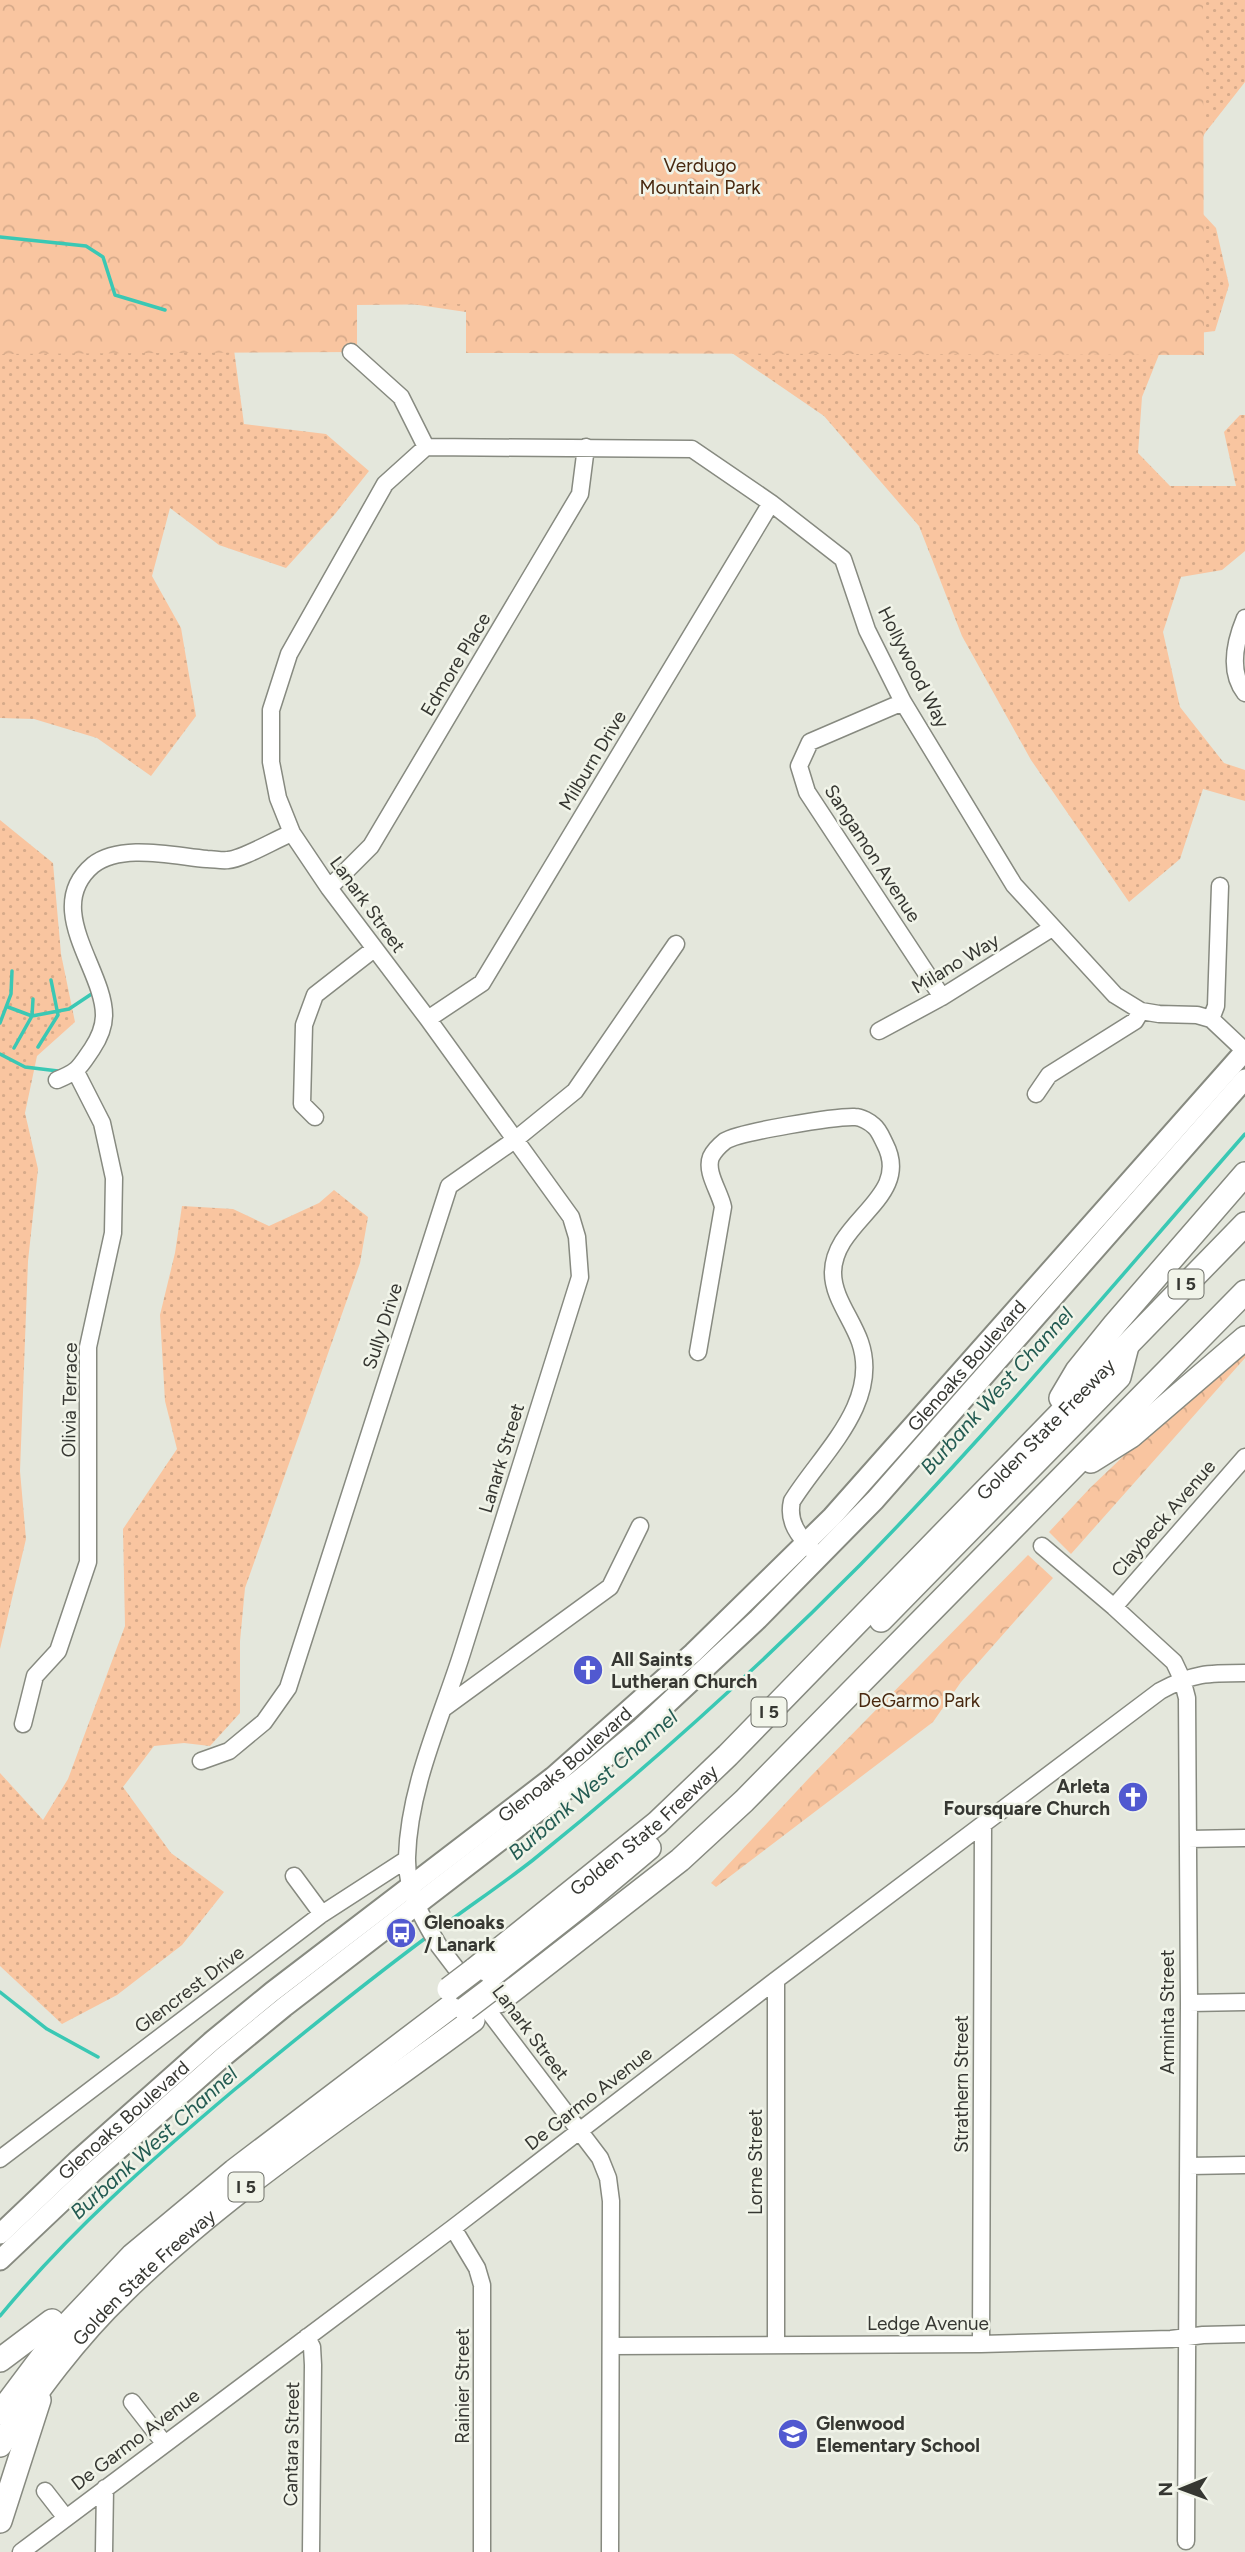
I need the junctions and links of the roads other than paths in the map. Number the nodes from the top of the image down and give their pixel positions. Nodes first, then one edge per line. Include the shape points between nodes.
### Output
1 (351, 352) dead end
2 (426, 447) junction
3 (586, 447) junction
4 (771, 503) junction
5 (1245, 618) edge
6 (1245, 693) edge
7 (904, 702) junction
8 (292, 832) junction
9 (1220, 886) dead end
10 (328, 888) junction
11 (1052, 928) junction
12 (676, 944) dead end
13 (374, 949) junction
14 (942, 997) junction
15 (1141, 1011) junction
16 (428, 1019) junction
17 (1211, 1020) junction
18 (879, 1031) dead end
19 (1245, 1051) edge
20 (76, 1072) junction
21 (1245, 1079) edge
22 (57, 1080) dead end
23 (1036, 1094) dead end
24 (315, 1117) dead end
25 (516, 1139) junction
26 (1245, 1174) edge
27 (1245, 1224) edge
28 (1100, 1230) junction
29 (1245, 1292) edge
30 (1245, 1338) edge
31 (1127, 1343) junction
32 (698, 1352) dead end
33 (1149, 1390) junction
34 (1042, 1431) junction
35 (1245, 1457) edge
36 (1062, 1480) junction
37 (640, 1527) dead end
38 (1042, 1546) dead end
39 (813, 1551) junction
40 (1114, 1606) junction
41 (1245, 1672) edge
42 (1182, 1679) junction
43 (444, 1708) junction
44 (23, 1724) dead end
45 (201, 1761) dead end
46 (983, 1825) junction
47 (1245, 1838) edge
48 (1188, 1839) junction
49 (407, 1859) junction
50 (294, 1876) dead end
51 (411, 1885) junction
52 (322, 1914) junction
53 (420, 1914) junction
54 (776, 1980) junction
55 (487, 1986) junction
56 (1245, 2002) edge
57 (1189, 2003) junction
58 (461, 2005) junction
59 (579, 2131) junction
60 (0, 2159) edge
61 (1245, 2165) edge
62 (1189, 2166) junction
63 (453, 2228) junction
64 (0, 2234) edge
65 (0, 2260) edge
66 (52, 2321) junction
67 (1245, 2334) edge
68 (307, 2337) junction
69 (1186, 2337) junction
70 (776, 2344) junction
71 (981, 2344) junction
72 (611, 2346) junction
73 (0, 2360) edge
74 (44, 2383) junction
75 (0, 2387) edge
76 (132, 2402) dead end
77 (0, 2413) edge
78 (0, 2426) edge
79 (164, 2443) junction
80 (0, 2445) edge
81 (105, 2488) junction
82 (45, 2491) dead end
83 (66, 2518) junction
84 (0, 2521) edge
85 (1186, 2541) dead end
86 (21, 2552) edge
87 (104, 2552) edge
88 (311, 2552) edge
89 (482, 2552) edge
90 (610, 2552) edge

1 - 2 street via 401,397
2 - 3 street, Hollywood Way
2 - 8 street, Lanark Street via 385,484 281,674 271,710 271,762 278,798
3 - 4 street, Hollywood Way via 692,449
3 - 10 street, Edmore Place via 580,494 371,846
4 - 7 street, Hollywood Way via 843,559 867,630
4 - 16 street, Milburn Drive via 482,983
5 - 6 street via 1236,640 1234,665 1238,685
7 - 11 street, Hollywood Way via 1014,885
7 - 14 street, Sangamon Avenue via 810,742 799,766 807,792
8 - 10 street, Lanark Street
8 - 20 street via 229,860 125,852 107,856 88,870 75,897 74,924 104,1015 96,1044
9 - 17 street via 1216,1006
10 - 13 street, Lanark Street
11 - 14 street, Milano Way
11 - 15 street, Hollywood Way via 1115,995
12 - 25 street, Sully Drive via 575,1091
13 - 16 street, Lanark Street
13 - 24 street via 315,995 311,1005 304,1026 302,1104
14 - 18 street, Milano Way
15 - 17 street, Hollywood Way
15 - 23 street via 1135,1020 1049,1074
16 - 25 street, Lanark Street
17 - 19 street
19 - 28 main road, Glenoaks Boulevard
20 - 22 street
20 - 44 street, Olivia Terrace via 102,1123 114,1178 113,1233 88,1346 88,1562 58,1651 35,1676
21 - 28 main road, Glenoaks Boulevard
25 - 43 street, Lanark Street via 571,1217 580,1277
25 - 45 street, Sully Drive via 449,1186 288,1688 264,1722 229,1751
26 - 34 highway via 1077,1371
27 - 31 highway, Golden State Freeway / I 5
28 - 39 main road, Glenoaks Boulevard via 875,1500
29 - 33 highway, Golden State Freeway / I 5
30 - 36 highway via 1131,1436
31 - 34 highway, Golden State Freeway / I 5
31 - 55 highway via 1119,1377 711,1792
32 - 39 street via 723,1207 711,1176 710,1160 716,1150 727,1140 771,1129 858,1116 876,1127 888,1150 891,1176 882,1195 841,1242 834,1260 834,1282 860,1342 865,1376 854,1410 792,1501 790,1518
33 - 36 highway, Golden State Freeway / I 5
33 - 55 highway via 1123,1395 714,1811 611,1899
34 - 55 highway, Golden State Freeway / I 5 via 728,1755
35 - 40 street, Claybeck Avenue
36 - 55 highway, Golden State Freeway / I 5 via 680,1860 591,1931
37 - 43 street via 610,1587
38 - 40 street, Arminta Street
39 - 51 main road, Glenoaks Boulevard via 552,1777
39 - 53 main road, Glenoaks Boulevard via 758,1619 641,1728
40 - 42 street, Arminta Street via 1174,1662
41 - 42 street via 1203,1673
42 - 46 street, De Garmo Avenue
42 - 48 street, Arminta Street via 1187,1698
43 - 49 street, Lanark Street via 418,1782
46 - 54 street, De Garmo Avenue
46 - 71 street, Strathern Street
47 - 48 street
48 - 57 street, Arminta Street
49 - 51 street, Lanark Street
49 - 52 street, Glencrest Drive
50 - 52 street
51 - 53 street, Lanark Street
51 - 64 main road, Glenoaks Boulevard via 211,2042
52 - 60 street, Glencrest Drive
53 - 59 street, Lanark Street via 439,1946
53 - 65 main road, Glenoaks Boulevard via 284,2007 223,2057
54 - 59 street, De Garmo Avenue
54 - 70 street, Lorne Street
55 - 58 highway, Golden State Freeway / I 5, bridge
55 - 58 highway, Golden State Freeway / I 5
56 - 57 street
57 - 62 street, Arminta Street
58 - 66 highway, Golden State Freeway / I 5 via 158,2215
58 - 74 highway, Golden State Freeway / I 5 via 167,2251 120,2294
58 - 77 highway via 234,2171 132,2255 64,2328
58 - 78 highway via 155,2246 67,2337
59 - 63 street, De Garmo Avenue
59 - 72 street, Lanark Street via 600,2158 608,2178
61 - 62 street
62 - 69 street, Arminta Street
63 - 68 street, De Garmo Avenue
63 - 89 street, Rainier Street via 477,2268 482,2286
66 - 73 highway
66 - 75 highway, Golden State Freeway / I 5
67 - 69 street, Ledge Avenue
68 - 79 street, De Garmo Avenue
68 - 88 street, Cantara Street via 313,2365
69 - 71 street, Ledge Avenue
69 - 85 street, Arminta Street
70 - 71 street, Ledge Avenue
70 - 72 street, Ledge Avenue
72 - 90 street, Lanark Street
74 - 80 highway, Golden State Freeway / I 5
74 - 84 highway
76 - 79 street
79 - 81 street, De Garmo Avenue
81 - 83 street, De Garmo Avenue
81 - 87 street
82 - 83 street
83 - 86 street, De Garmo Avenue

